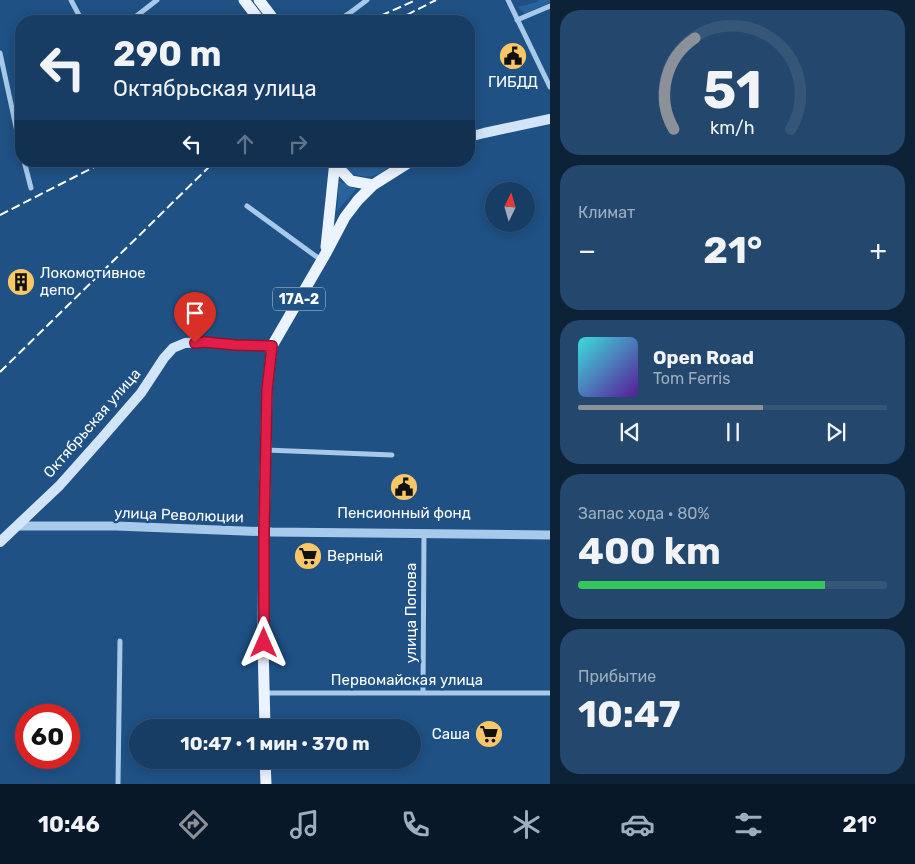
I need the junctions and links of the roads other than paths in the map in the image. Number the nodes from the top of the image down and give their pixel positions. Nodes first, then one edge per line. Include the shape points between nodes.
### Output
1 (71, 0) edge
2 (158, 0) edge
3 (244, 0) edge
4 (259, 0) edge
5 (367, 0) edge
6 (508, 0) edge
7 (550, 6) edge
8 (79, 15) edge
9 (138, 15) edge
10 (255, 15) edge
11 (270, 15) edge
12 (346, 15) edge
13 (517, 20) junction
14 (0, 52) edge
15 (550, 87) edge
16 (550, 119) edge
17 (15, 122) edge
18 (475, 134) edge
19 (25, 167) edge
20 (335, 167) edge
21 (339, 167) edge
22 (402, 167) edge
23 (373, 185) junction
24 (30, 188) dead end
25 (247, 206) dead end
26 (324, 257) junction
27 (272, 346) junction
28 (266, 450) junction
29 (392, 455) dead end
30 (17, 526) junction
31 (264, 531) junction
32 (424, 534) junction
33 (550, 535) edge
34 (0, 542) edge
35 (120, 641) dead end
36 (423, 692) junction
37 (265, 693) junction
38 (550, 693) edge
39 (265, 719) edge
40 (265, 769) edge
41 (118, 784) edge
42 (266, 784) edge

1 - 8 street
2 - 9 street
3 - 10 main road
4 - 11 main road
5 - 12 street
6 - 13 street
7 - 13 street
13 - 15 street
14 - 17 street
16 - 18 main road
19 - 24 street
20 - 26 main road
21 - 23 main road via 351,181
22 - 23 main road
23 - 26 main road via 345,218
25 - 26 street
26 - 27 main road, 17А-2
27 - 28 main road, 17А-2
27 - 30 main road, Октябрьская улица via 205,342 185,343 173,348 141,393 101,439
28 - 29 street
28 - 31 main road, 17А-2
30 - 31 street, улица Революции
30 - 34 main road, Октябрьская улица
31 - 32 street, улица Революции
31 - 37 main road, 17А-2
32 - 33 street, улица Революции
32 - 36 street, улица Попова
35 - 41 street
36 - 37 street, Первомайская улица
36 - 38 street, Первомайская улица
37 - 39 main road, 17А-2
40 - 42 main road

